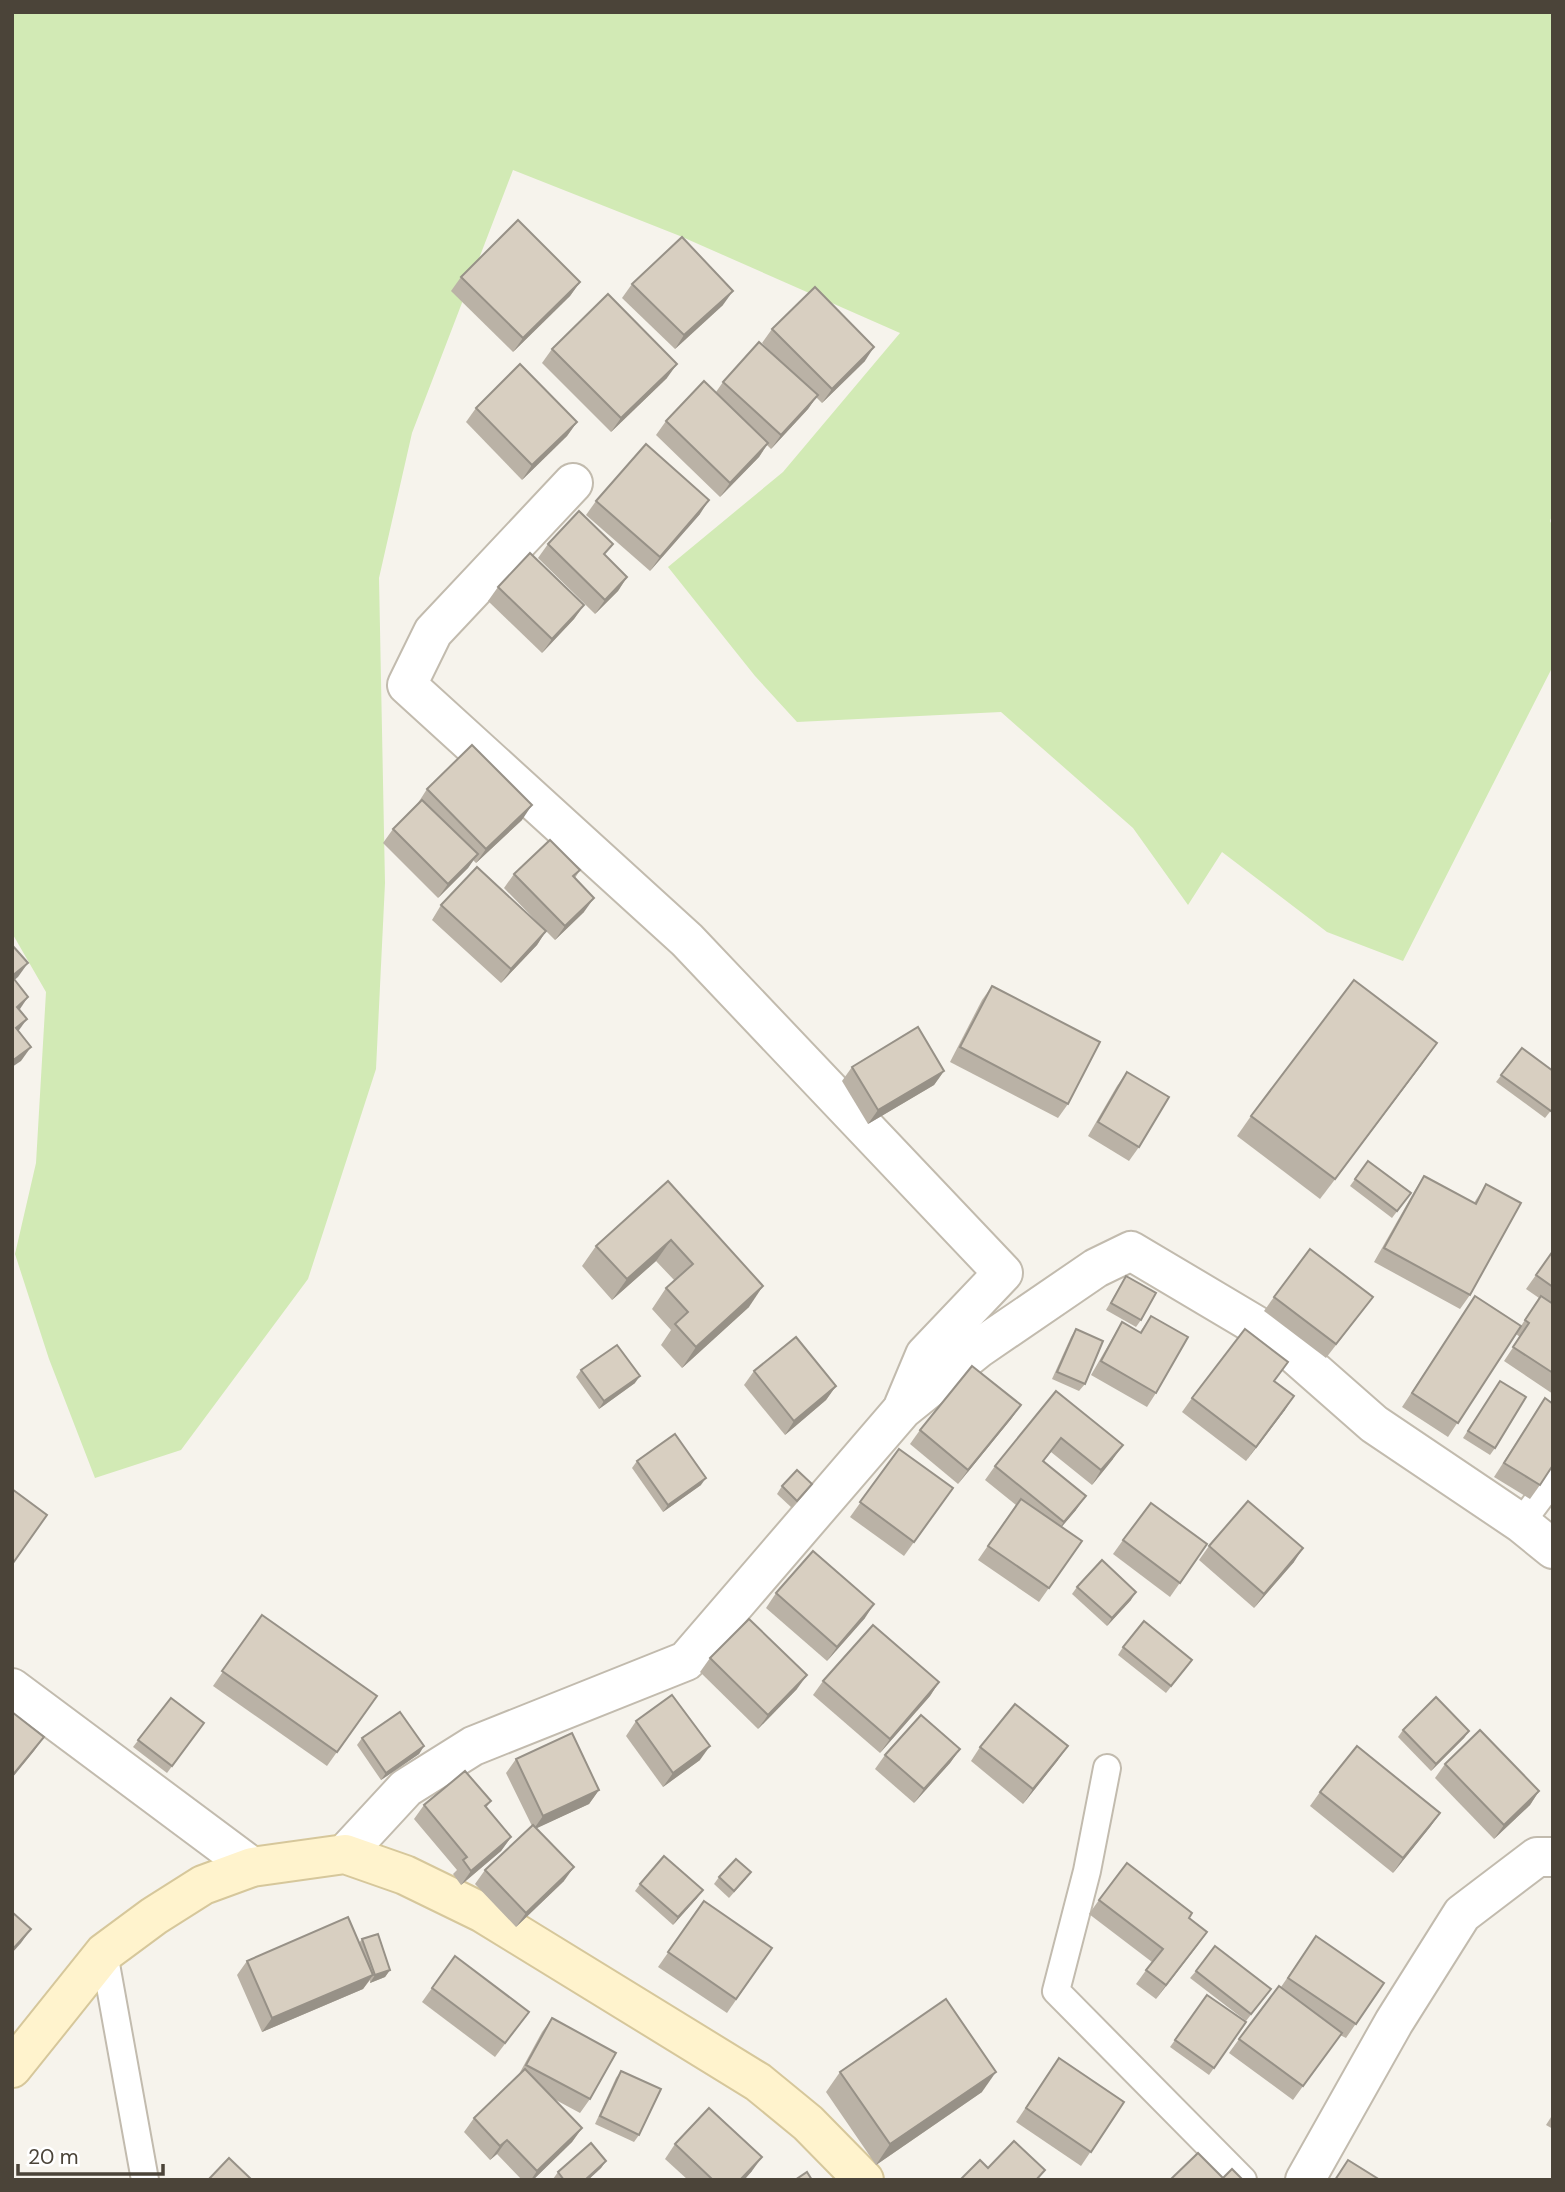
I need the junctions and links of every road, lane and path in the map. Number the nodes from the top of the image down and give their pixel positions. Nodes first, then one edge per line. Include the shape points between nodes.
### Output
1 (573, 483) dead end
2 (902, 1410) junction
3 (1553, 1480) edge
4 (1521, 1523) junction
5 (1553, 1549) edge
6 (12, 1688) edge
7 (1107, 1768) dead end
8 (345, 1854) junction
9 (1553, 1857) edge
10 (252, 1867) junction
11 (104, 1953) junction
12 (12, 2068) edge
13 (145, 2180) edge
14 (864, 2180) edge
15 (1243, 2180) edge
16 (1305, 2180) edge

1 - 2 street via 433,632 407,685 687,940 1003,1273 925,1355
2 - 4 street via 979,1348 1097,1268 1131,1251 1275,1336 1374,1424
2 - 8 street via 686,1661 473,1745 406,1787
3 - 4 lane
4 - 5 street
6 - 10 street
7 - 15 lane via 1056,1991
8 - 10 street
8 - 14 street via 405,1875 483,1913 758,2082 808,2123
9 - 16 street via 1537,1857 1462,1914 1394,2022
10 - 11 street via 203,1885
11 - 12 street
11 - 13 lane

